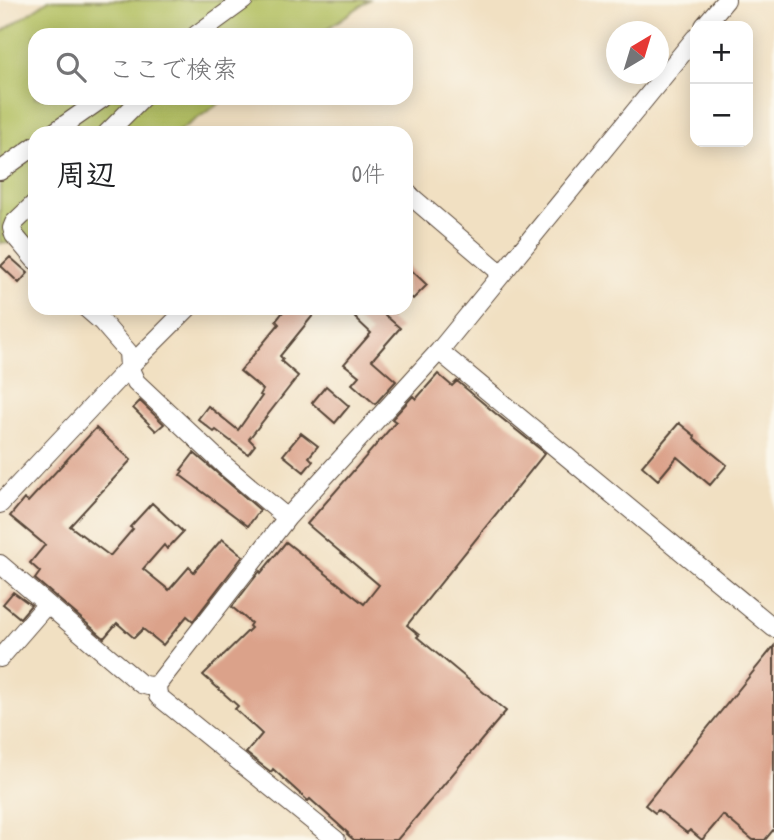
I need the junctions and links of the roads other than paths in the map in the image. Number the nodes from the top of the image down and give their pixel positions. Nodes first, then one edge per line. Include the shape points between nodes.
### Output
1 (244, 0) edge
2 (726, 0) edge
3 (709, 21) edge
4 (206, 28) edge
5 (690, 43) edge
6 (93, 105) edge
7 (135, 105) edge
8 (63, 126) edge
9 (114, 126) edge
10 (28, 151) edge
11 (0, 171) edge
12 (413, 198) edge
13 (28, 210) edge
14 (28, 252) edge
15 (502, 274) junction
16 (94, 315) edge
17 (181, 315) edge
18 (439, 351) junction
19 (129, 367) junction
20 (0, 504) edge
21 (287, 518) junction
22 (0, 564) edge
23 (47, 604) junction
24 (774, 628) edge
25 (0, 657) edge
26 (157, 685) junction
27 (336, 840) edge

1 - 4 street
2 - 3 street
5 - 15 street
6 - 8 street
7 - 9 street
10 - 11 street
12 - 15 street
13 - 14 street via 12,228
15 - 18 street
16 - 19 street via 128,352
17 - 19 street
18 - 21 street
18 - 24 street
19 - 20 street
19 - 21 street via 136,382 159,404
21 - 26 street
22 - 23 street
23 - 25 street
23 - 26 street via 141,684
26 - 27 street via 158,696

